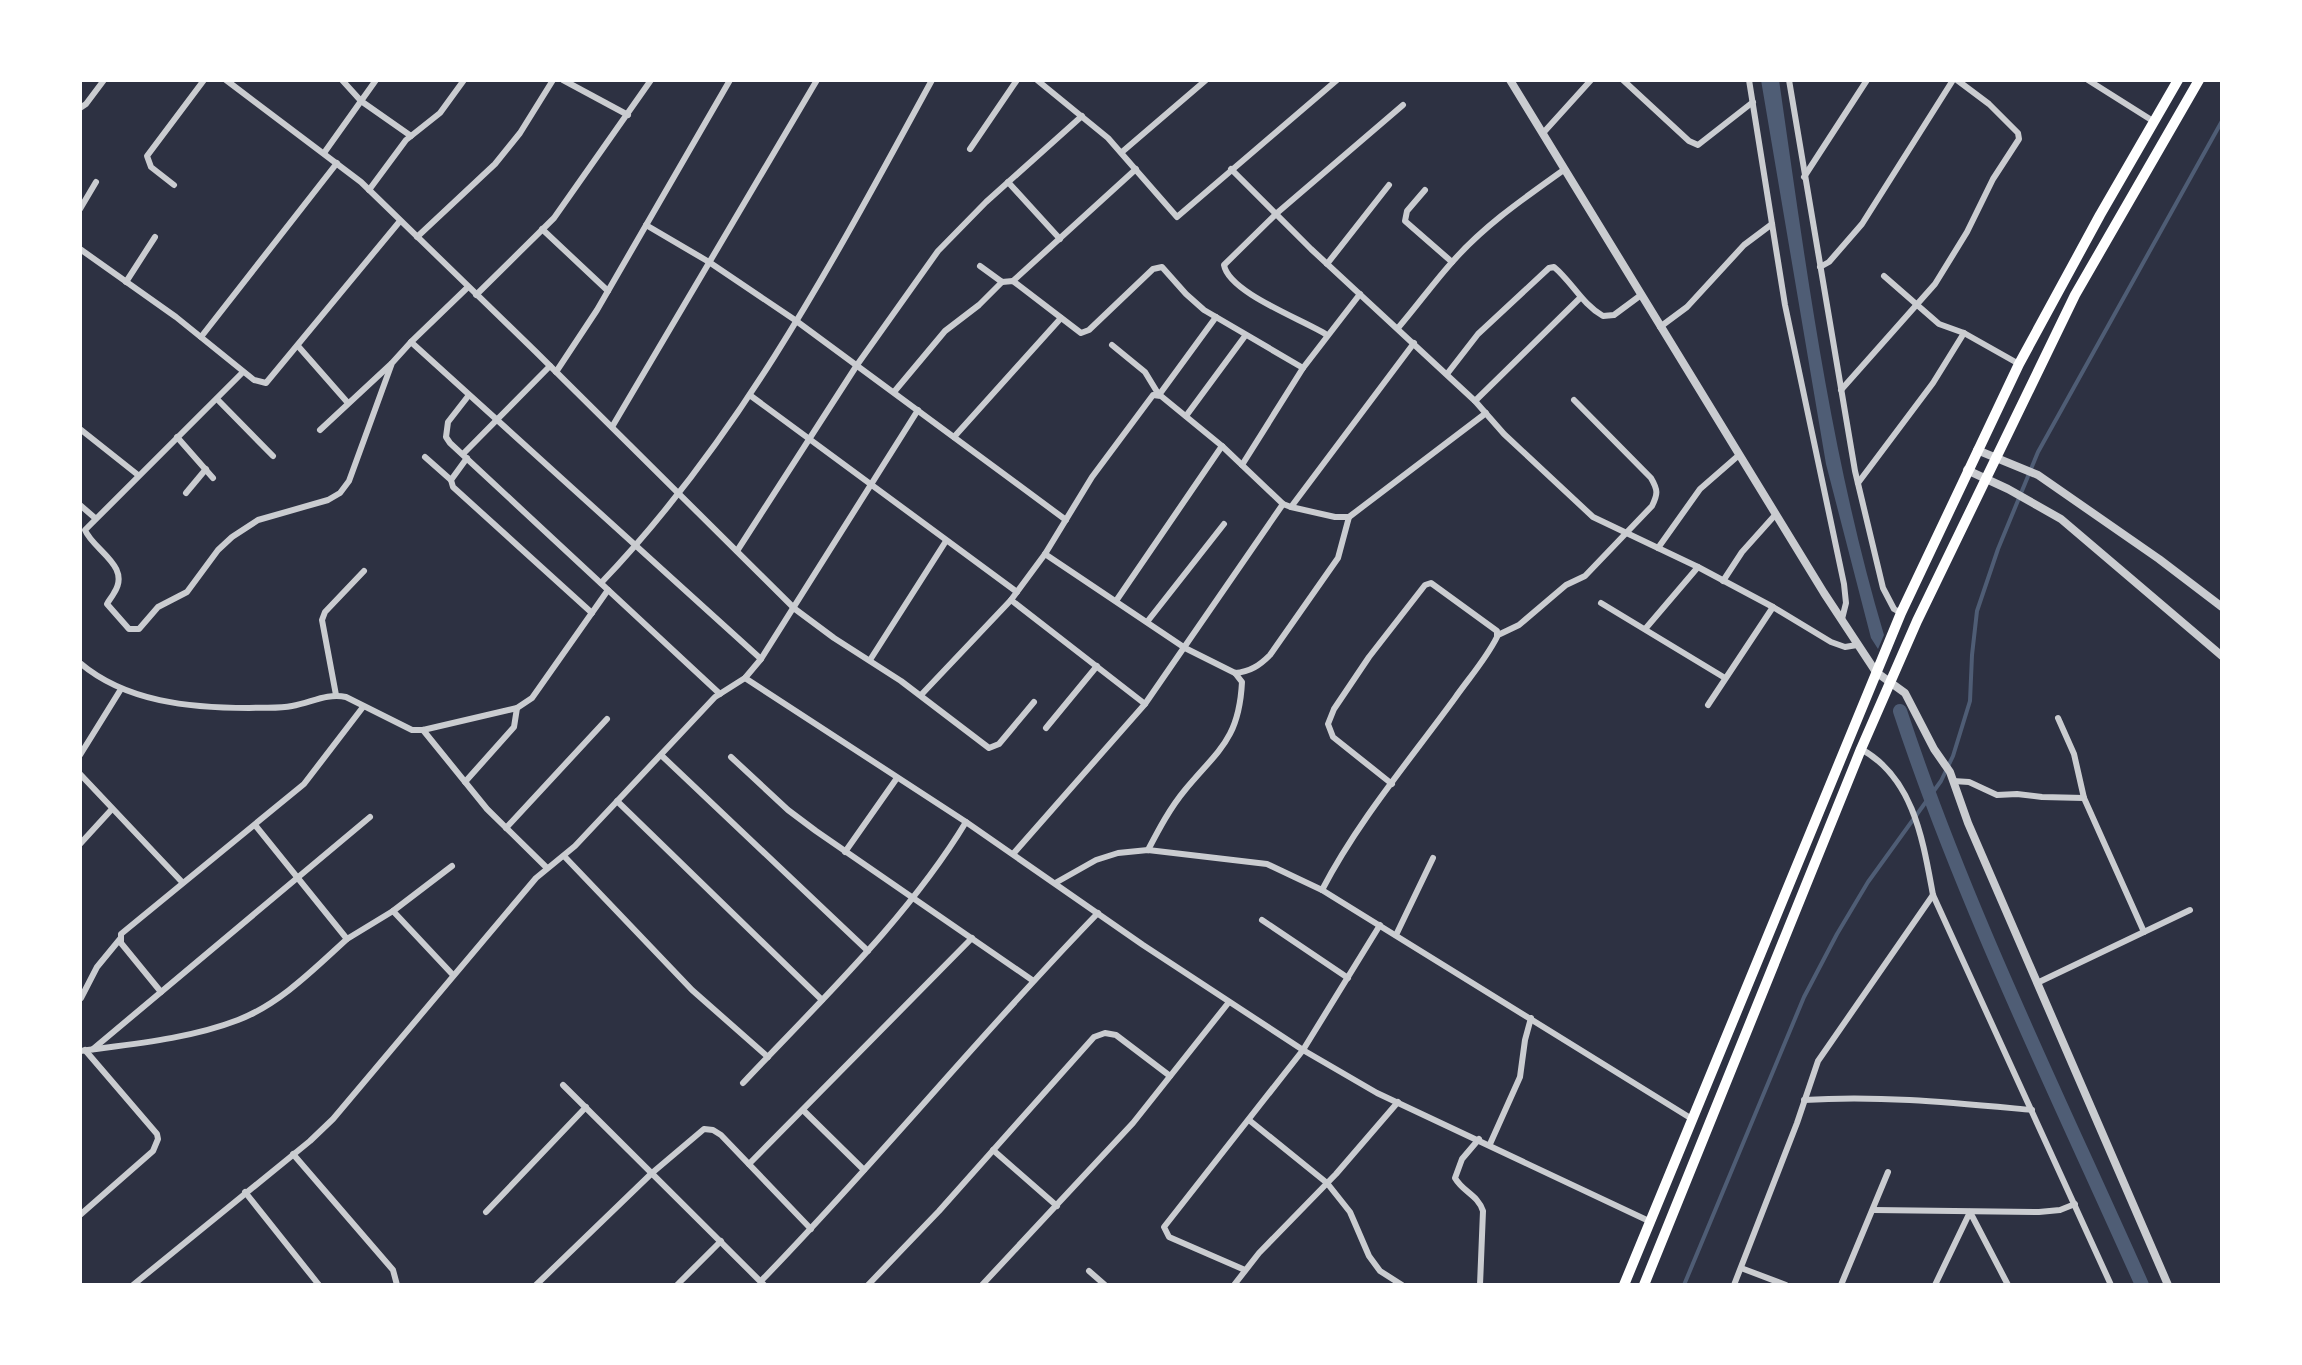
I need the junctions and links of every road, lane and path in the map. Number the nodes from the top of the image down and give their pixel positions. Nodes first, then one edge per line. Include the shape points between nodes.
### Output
1 (104, 80) edge
2 (204, 80) edge
3 (226, 80) edge
4 (342, 80) edge
5 (376, 80) edge
6 (464, 80) edge
7 (553, 80) edge
8 (563, 80) edge
9 (651, 80) edge
10 (730, 80) edge
11 (817, 80) edge
12 (932, 80) edge
13 (1017, 80) edge
14 (1037, 80) edge
15 (1206, 80) edge
16 (1510, 80) edge
17 (1591, 80) edge
18 (1623, 80) edge
19 (1749, 80) edge
20 (1789, 80) edge
21 (1867, 80) edge
22 (1955, 80) edge
23 (2088, 80) edge
24 (2178, 80) edge
25 (2199, 80) edge
26 (1333, 81) edge
27 (361, 101) junction
28 (1753, 102) junction
29 (1403, 105) dead end
30 (80, 108) edge
31 (628, 115) junction
32 (1082, 116) junction
33 (2153, 121) junction
34 (1544, 132) junction
35 (411, 136) junction
36 (970, 149) dead end
37 (1122, 152) junction
38 (324, 153) junction
39 (337, 163) junction
40 (1136, 169) junction
41 (1231, 169) junction
42 (1565, 169) junction
43 (1804, 177) junction
44 (96, 182) dead end
45 (1008, 182) junction
46 (174, 185) dead end
47 (1389, 185) dead end
48 (369, 190) junction
49 (1425, 190) dead end
50 (80, 209) edge
51 (1277, 213) junction
52 (400, 221) junction
53 (1772, 224) junction
54 (646, 225) junction
55 (542, 229) junction
56 (155, 237) dead end
57 (417, 237) junction
58 (1060, 239) junction
59 (80, 249) edge
60 (709, 262) junction
61 (1452, 262) junction
62 (1327, 264) junction
63 (980, 266) dead end
64 (1820, 267) junction
65 (1884, 276) dead end
66 (1013, 281) junction
67 (126, 282) junction
68 (1002, 282) junction
69 (468, 287) junction
70 (608, 291) junction
71 (1360, 294) junction
72 (476, 295) junction
73 (1641, 295) junction
74 (1580, 298) junction
75 (1916, 306) junction
76 (1216, 317) junction
77 (1061, 318) junction
78 (795, 320) junction
79 (1660, 327) junction
80 (1398, 328) junction
81 (1964, 333) junction
82 (1327, 335) junction
83 (1245, 336) junction
84 (201, 337) junction
85 (411, 342) junction
86 (1414, 343) junction
87 (1112, 345) dead end
88 (298, 346) junction
89 (392, 363) junction
90 (2019, 364) junction
91 (857, 365) junction
92 (1303, 368) junction
93 (553, 369) junction
94 (243, 372) junction
95 (1447, 374) junction
96 (1841, 390) junction
97 (894, 392) junction
98 (469, 395) junction
99 (1159, 395) junction
100 (751, 396) junction
101 (217, 399) junction
102 (1574, 400) dead end
103 (1475, 401) junction
104 (348, 403) junction
105 (918, 410) junction
106 (1486, 413) junction
107 (1186, 416) junction
108 (496, 420) junction
109 (612, 427) junction
110 (80, 429) edge
111 (320, 430) dead end
112 (177, 437) junction
113 (954, 437) junction
114 (810, 440) junction
115 (1222, 446) junction
116 (1977, 450) junction
117 (1739, 455) junction
118 (273, 456) dead end
119 (465, 456) junction
120 (425, 457) dead end
121 (1995, 457) junction
122 (1242, 465) junction
123 (206, 469) junction
124 (1967, 470) junction
125 (138, 475) junction
126 (213, 478) dead end
127 (1984, 478) junction
128 (451, 480) junction
129 (1858, 483) junction
130 (872, 486) junction
131 (186, 493) dead end
132 (680, 494) junction
133 (1283, 504) junction
134 (80, 505) edge
135 (1291, 507) junction
136 (1776, 514) junction
137 (1349, 517) junction
138 (95, 518) junction
139 (1066, 520) junction
140 (1224, 524) dead end
141 (83, 532) edge
142 (1627, 533) junction
143 (946, 541) junction
144 (637, 546) junction
145 (1658, 548) junction
146 (737, 551) junction
147 (1045, 554) junction
148 (1698, 567) junction
149 (364, 571) dead end
150 (1723, 581) junction
151 (601, 583) junction
152 (608, 590) junction
153 (1017, 592) junction
154 (1011, 600) junction
155 (1116, 601) junction
156 (2220, 602) edge
157 (1601, 603) dead end
158 (1773, 607) junction
159 (795, 609) junction
160 (592, 613) junction
161 (1901, 613) junction
162 (1842, 620) junction
163 (1147, 622) junction
164 (1646, 628) junction
165 (1498, 635) junction
166 (1857, 645) junction
167 (1185, 648) junction
168 (2222, 656) edge
169 (761, 659) junction
170 (870, 660) junction
171 (80, 663) edge
172 (1097, 666) junction
173 (1876, 672) junction
174 (1235, 673) junction
175 (745, 678) junction
176 (1725, 678) junction
177 (1890, 681) junction
178 (121, 689) junction
179 (720, 694) junction
180 (336, 695) junction
181 (921, 695) junction
182 (1034, 702) dead end
183 (1145, 704) junction
184 (1708, 705) dead end
185 (363, 707) junction
186 (517, 708) junction
187 (2058, 718) dead end
188 (607, 719) dead end
189 (1046, 728) dead end
190 (423, 730) junction
191 (1861, 749) junction
192 (80, 755) edge
193 (661, 755) junction
194 (731, 757) dead end
195 (80, 774) edge
196 (1951, 777) junction
197 (897, 778) junction
198 (465, 782) junction
199 (1392, 784) junction
200 (2084, 798) junction
201 (617, 801) junction
202 (112, 809) junction
203 (370, 817) dead end
204 (966, 822) junction
205 (255, 825) junction
206 (506, 828) junction
207 (80, 844) edge
208 (1148, 850) junction
209 (845, 852) junction
210 (1013, 854) junction
211 (564, 856) junction
212 (1433, 858) dead end
213 (452, 866) dead end
214 (546, 867) junction
215 (298, 879) junction
216 (182, 882) junction
217 (1057, 882) junction
218 (1322, 890) junction
219 (1933, 895) junction
220 (913, 897) junction
221 (2190, 910) dead end
222 (393, 911) junction
223 (1098, 913) junction
224 (1262, 920) dead end
225 (1380, 925) junction
226 (2144, 932) junction
227 (1396, 935) junction
228 (972, 938) junction
229 (120, 939) junction
230 (347, 939) junction
231 (868, 951) junction
232 (453, 975) junction
233 (1348, 978) junction
234 (1032, 980) junction
235 (2037, 983) junction
236 (161, 992) junction
237 (81, 998) edge
238 (822, 1000) junction
239 (1229, 1002) junction
240 (1531, 1018) junction
241 (86, 1050) edge
242 (1303, 1050) junction
243 (768, 1057) junction
244 (1170, 1076) junction
245 (743, 1083) dead end
246 (563, 1085) dead end
247 (1804, 1100) junction
248 (1398, 1102) junction
249 (586, 1107) junction
250 (2032, 1110) junction
251 (804, 1111) junction
252 (1692, 1119) junction
253 (1249, 1120) junction
254 (1479, 1139) junction
255 (1490, 1144) junction
256 (993, 1150) junction
257 (293, 1154) junction
258 (749, 1164) junction
259 (864, 1170) junction
260 (1888, 1172) dead end
261 (652, 1173) junction
262 (1327, 1183) junction
263 (245, 1192) junction
264 (2075, 1204) junction
265 (1057, 1206) junction
266 (1874, 1210) junction
267 (486, 1212) dead end
268 (1970, 1212) junction
269 (80, 1215) edge
270 (1651, 1222) junction
271 (811, 1229) junction
272 (721, 1241) junction
273 (1741, 1268) junction
274 (1245, 1270) junction
275 (1089, 1271) dead end
276 (762, 1283) edge
277 (133, 1285) edge
278 (319, 1285) edge
279 (397, 1285) edge
280 (536, 1285) edge
281 (677, 1285) edge
282 (868, 1285) edge
283 (982, 1285) edge
284 (1105, 1285) edge
285 (1234, 1285) edge
286 (1402, 1285) edge
287 (1480, 1285) edge
288 (1624, 1285) edge
289 (1646, 1285) edge
290 (1734, 1285) edge
291 (1786, 1285) edge
292 (1841, 1285) edge
293 (1935, 1285) edge
294 (2008, 1285) edge
295 (2111, 1285) edge
296 (2168, 1285) edge

1 - 30 street
2 - 46 street via 147,156 151,167
3 - 38 street
4 - 27 street
5 - 27 street
6 - 35 street via 440,113
7 - 57 street via 495,164
8 - 31 street
9 - 31 street
10 - 54 street
11 - 60 street
12 - 78 street
13 - 36 street
14 - 32 street
15 - 37 street
16 - 34 street
17 - 34 street
18 - 28 street via 1698,145
19 - 28 street
20 - 43 street
21 - 43 street
22 - 64 street via 1862,224
22 - 75 street via 1989,104 2019,139 1935,284
23 - 33 street
24 - 33 highway
25 - 121 highway via 2075,295
26 - 41 street
27 - 35 street
27 - 38 street
28 - 53 street
29 - 51 street
31 - 55 street
32 - 37 street
32 - 45 street
33 - 90 highway
34 - 42 street
35 - 48 street
37 - 40 street
38 - 39 street
39 - 48 street
39 - 84 street
40 - 41 street via 1177,217
40 - 58 street
41 - 51 street
42 - 61 street via 1513,205
42 - 73 street
43 - 64 street
44 - 50 street
45 - 58 street
45 - 91 street via 938,251
47 - 62 street
48 - 52 street
49 - 61 street via 1405,221
51 - 62 street
51 - 82 street via 1225,270 1259,300
52 - 57 street
52 - 88 street
53 - 79 street
53 - 162 street via 1844,584
54 - 60 street
54 - 70 street
55 - 70 street
55 - 72 street
56 - 67 street
57 - 69 street
58 - 66 street
59 - 67 street
60 - 78 street
60 - 109 street
61 - 80 street
62 - 71 street
63 - 68 street
64 - 96 street
65 - 75 street
66 - 68 street
66 - 77 street
67 - 84 street
68 - 97 street via 951,324
69 - 72 street
69 - 85 street
70 - 93 street
71 - 80 street
71 - 82 street
72 - 93 street
73 - 74 street via 1607,316
73 - 79 street
74 - 95 street via 1562,274 1549,268 1478,334
74 - 103 street
75 - 81 street via 1939,324
75 - 96 street
76 - 77 street via 1160,266 1089,330 1077,332
76 - 83 street
76 - 99 street
77 - 113 street
78 - 91 street
78 - 100 street
79 - 117 street
80 - 86 street
81 - 90 street
81 - 129 street
82 - 92 street
83 - 92 street
83 - 107 street
84 - 94 street
85 - 89 street
85 - 98 street
86 - 95 street
86 - 135 street
87 - 99 street via 1145,372
88 - 94 street via 266,383
88 - 104 street
89 - 104 street
89 - 141 street via 340,493 258,520 232,537 187,592 158,607 139,629 129,629 107,604 118,575 112,561
90 - 116 highway
91 - 97 street
91 - 114 street
92 - 122 street
93 - 108 street
93 - 109 street
94 - 101 street
95 - 103 street
96 - 129 street
97 - 105 street
98 - 108 street
98 - 119 street via 446,429 446,437
99 - 107 street
99 - 139 street via 1147,401
100 - 114 street
100 - 132 street
101 - 112 street
101 - 118 street
102 - 142 street via 1657,488 1652,506
103 - 106 street
104 - 111 street
105 - 113 street
105 - 130 street
106 - 137 street
106 - 142 street via 1593,517
107 - 115 street
108 - 119 street
108 - 144 street
109 - 132 street
110 - 125 street
112 - 123 street
112 - 125 street
113 - 139 street
114 - 130 street
114 - 146 street
115 - 122 street
115 - 155 street
116 - 121 street
116 - 124 highway
117 - 136 street
117 - 145 street via 1689,502
119 - 128 street
119 - 151 street
120 - 128 street
121 - 127 highway
121 - 156 street via 2038,475
122 - 133 street
123 - 126 street
123 - 131 street
124 - 127 street
124 - 161 highway
125 - 138 street
127 - 168 street via 2061,519
127 - 177 highway
128 - 160 street
129 - 161 street via 1883,588
130 - 143 street
130 - 159 street
132 - 144 street
132 - 146 street
133 - 135 street
133 - 167 street
134 - 138 street
135 - 137 street
136 - 150 street
136 - 162 street
137 - 174 street via 1338,558 1270,655 1252,669
138 - 141 street
139 - 147 street
140 - 163 street
142 - 145 street
142 - 165 street via 1585,576
143 - 153 street
143 - 170 street
144 - 151 street
144 - 169 street
145 - 148 street
146 - 159 street
147 - 153 street
147 - 155 street
148 - 150 street
148 - 164 street
149 - 180 street via 322,620
150 - 158 street
151 - 152 street
152 - 160 street
152 - 179 street
153 - 154 street
154 - 172 street
154 - 181 street
155 - 163 street
157 - 164 street
158 - 166 street via 1831,642
158 - 176 street
159 - 169 street
159 - 170 street
160 - 186 street via 532,698
161 - 173 highway
162 - 166 street
163 - 167 street
164 - 176 street
165 - 199 street
165 - 199 street via 1428,583 1369,657 1330,717 1329,730
166 - 173 street
167 - 174 street
167 - 183 street
169 - 175 street
170 - 181 street
171 - 178 street
172 - 183 street
172 - 189 street
173 - 177 street
173 - 252 highway
174 - 208 street via 1242,682 1241,698 1230,737 1183,791
175 - 179 street
175 - 197 street
176 - 184 street
177 - 191 highway
177 - 196 street via 1905,693
178 - 180 street via 215,708 292,706
178 - 192 street
179 - 193 street
180 - 185 street
181 - 182 street via 989,748 999,744
183 - 210 street
185 - 190 street via 403,728
185 - 205 street via 304,784
186 - 190 street
186 - 198 street via 514,727
187 - 200 street via 2074,754
188 - 206 street
190 - 198 street
191 - 219 street via 1884,765 1911,804
191 - 289 highway
193 - 201 street
193 - 231 street
194 - 209 street via 788,810
195 - 202 street
196 - 200 street via 1997,795
196 - 235 street
197 - 204 street
197 - 209 street
198 - 206 street
199 - 218 street via 1350,838
200 - 226 street
201 - 211 street
201 - 238 street
202 - 207 street
202 - 216 street
203 - 215 street
204 - 210 street
204 - 220 street
205 - 215 street
205 - 216 street
206 - 214 street
208 - 217 street via 1096,860
208 - 218 street via 1267,864
209 - 220 street
210 - 217 street
211 - 214 street
211 - 243 street via 692,990
212 - 227 street
213 - 222 street
214 - 232 street
215 - 230 street
215 - 236 street
216 - 229 street
217 - 223 street
218 - 225 street
219 - 247 street via 1818,1061
219 - 250 street
220 - 228 street
220 - 231 street
221 - 226 street
222 - 230 street
222 - 232 street
223 - 234 street
223 - 239 street
224 - 233 street
225 - 227 street
225 - 233 street
226 - 235 street
227 - 240 street
228 - 234 street
228 - 251 street
229 - 236 street
229 - 237 street
230 - 241 street via 294,985 238,1021
231 - 238 street
232 - 257 street via 333,1119
233 - 242 street
234 - 259 street
235 - 296 street
236 - 241 street
238 - 243 street
239 - 242 street
239 - 244 street
240 - 252 street
240 - 255 street via 1520,1077
241 - 269 street via 158,1139 153,1151
242 - 248 street
242 - 253 street
243 - 245 street
244 - 256 street via 1116,1035 1094,1037
244 - 265 street
246 - 249 street
247 - 250 street via 1852,1097
247 - 273 street
248 - 254 street
248 - 262 street
249 - 261 street
249 - 267 street
250 - 264 street
251 - 258 street
251 - 259 street
252 - 270 highway
253 - 262 street
253 - 274 street via 1164,1227 1169,1237
254 - 255 street
254 - 287 street via 1455,1178 1480,1200 1483,1211
255 - 270 street
256 - 265 street
256 - 282 street
257 - 263 street
257 - 279 street via 393,1270
258 - 261 street via 709,1128
258 - 271 street
259 - 271 street
260 - 266 street
261 - 272 street
261 - 280 street
262 - 274 street
262 - 286 street via 1350,1212 1380,1271
263 - 277 street
263 - 278 street
264 - 268 street via 2039,1212
264 - 295 street
265 - 283 street
266 - 268 street
266 - 292 street
268 - 293 street
268 - 294 street
270 - 288 highway
271 - 276 street
272 - 276 street
272 - 281 street
273 - 290 street
273 - 291 street
274 - 285 street
275 - 284 street

